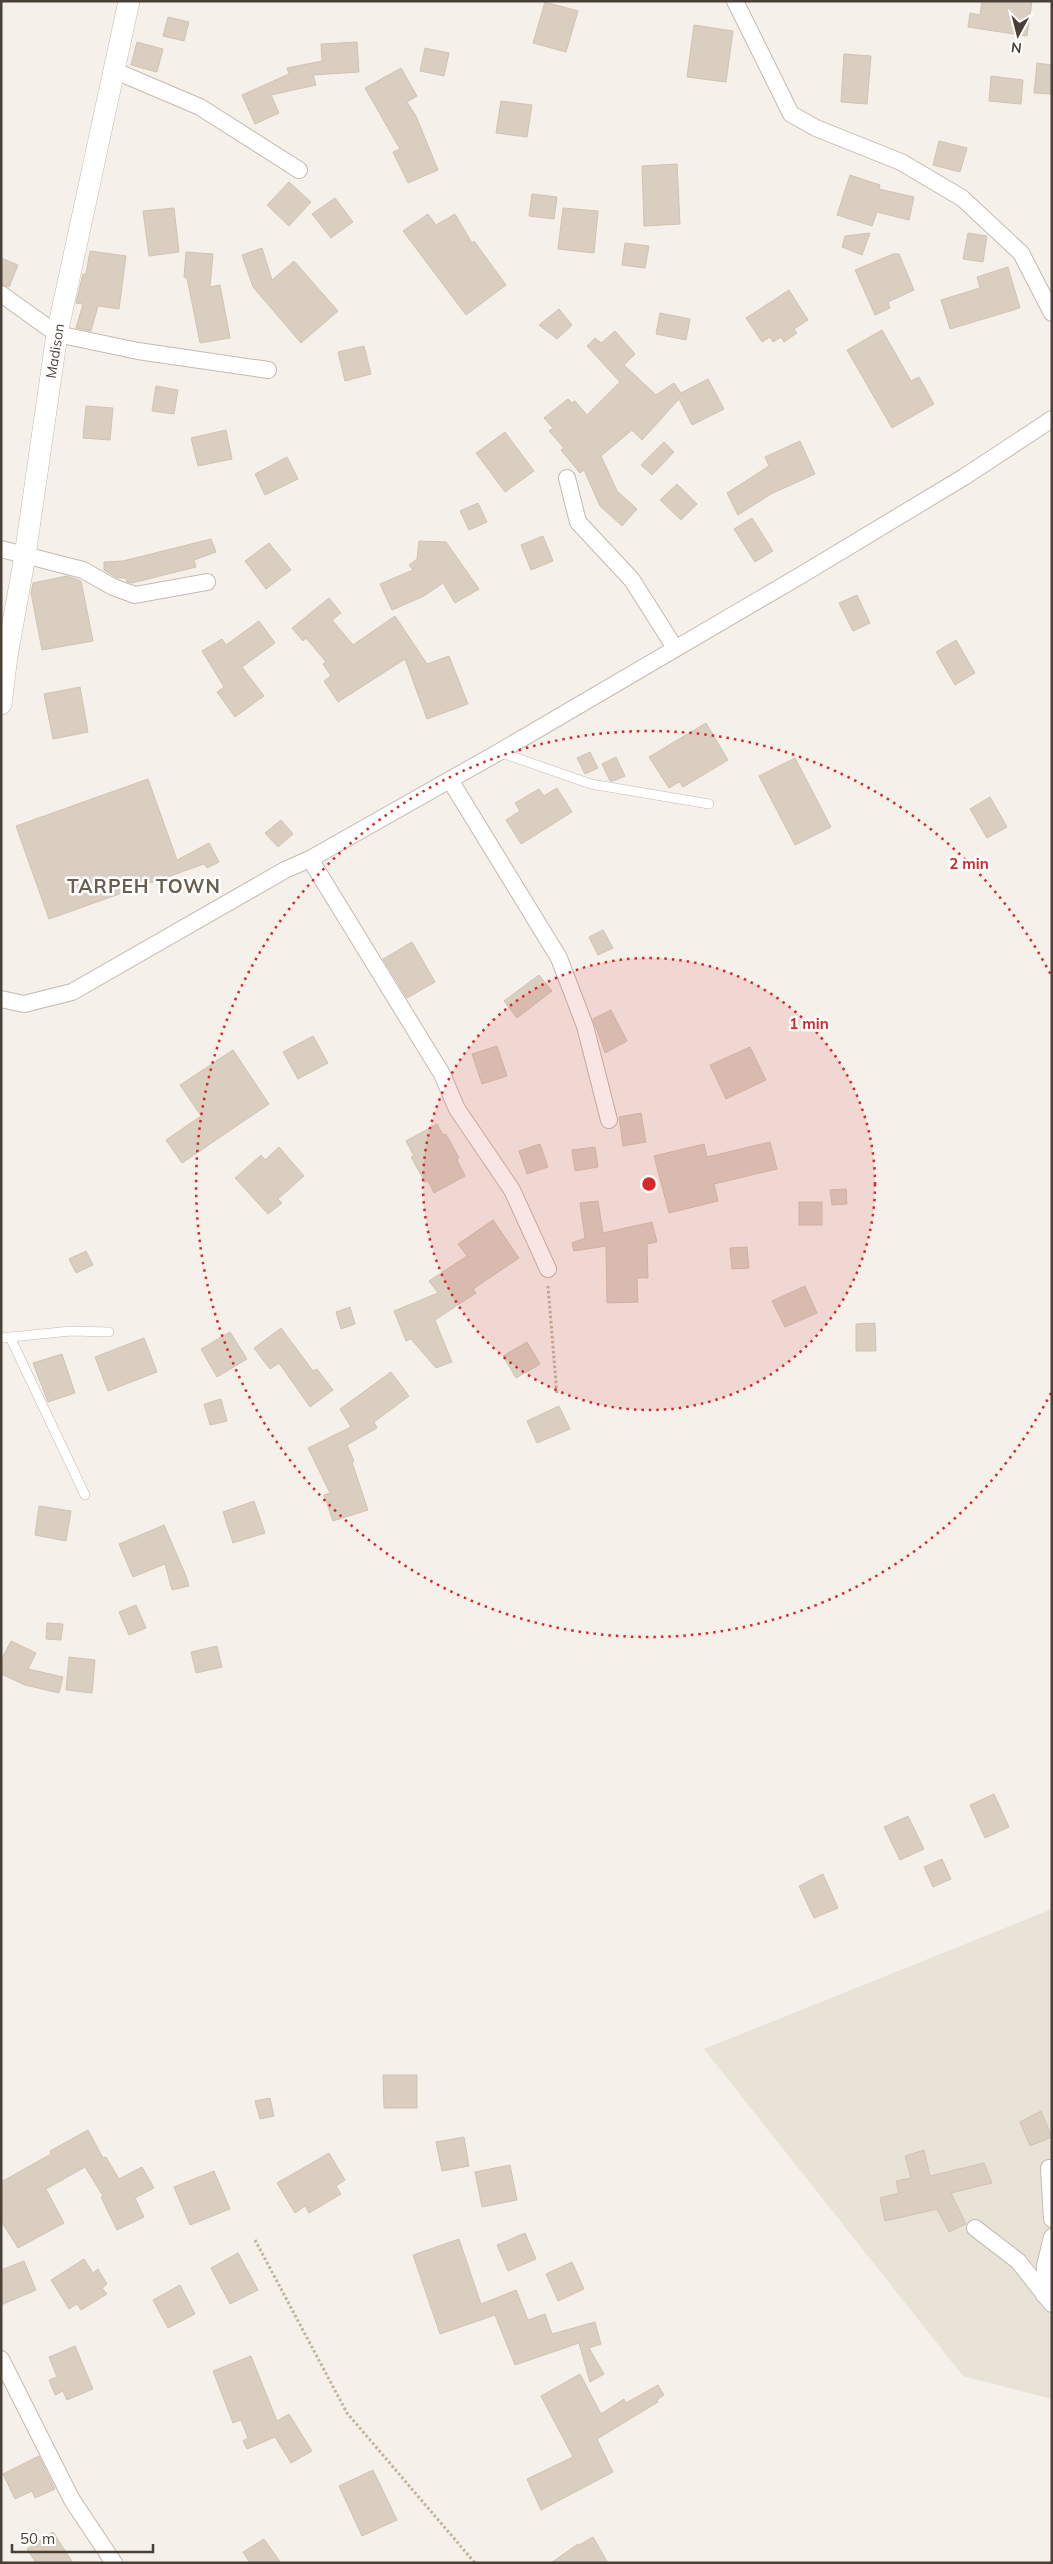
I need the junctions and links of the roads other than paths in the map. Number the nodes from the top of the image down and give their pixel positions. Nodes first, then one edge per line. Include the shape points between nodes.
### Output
1 (129, 1) edge
2 (735, 1) edge
3 (113, 70) junction
4 (299, 170) dead end
5 (1, 294) edge
6 (1052, 313) edge
7 (57, 334) junction
8 (268, 370) dead end
9 (1052, 419) edge
10 (567, 478) dead end
11 (1, 549) edge
12 (25, 556) junction
13 (207, 582) dead end
14 (675, 648) junction
15 (4, 657) edge
16 (1, 704) edge
17 (499, 752) junction
18 (450, 780) junction
19 (709, 804) dead end
20 (310, 859) junction
21 (1, 999) edge
22 (609, 1120) dead end
23 (548, 1269) road end
24 (109, 1332) dead end
25 (6, 1338) edge
26 (85, 1496) dead end
27 (1049, 2168) dead end
28 (1052, 2219) edge
29 (975, 2228) dead end
30 (1052, 2237) edge
31 (1048, 2300) edge
32 (1, 2359) edge
33 (114, 2563) edge

1 - 3 street, Madison
2 - 6 street via 791,114 816,128 901,162 962,198 1020,253
3 - 4 street via 200,107
3 - 7 street, Madison
5 - 7 street
7 - 8 street via 138,351
7 - 12 street, Madison
9 - 14 street via 964,477
10 - 14 street via 578,522 632,580
11 - 12 street
12 - 13 street via 83,570 112,587 135,595
12 - 15 street, Madison
14 - 17 street
15 - 16 street, Madison
17 - 18 street
17 - 19 lane via 590,784
18 - 20 street
18 - 22 street via 559,958 585,1026
20 - 21 street via 276,875 72,992 24,1004
20 - 23 street via 442,1074 457,1109 512,1190
24 - 25 lane via 71,1330
25 - 26 lane
27 - 28 street
29 - 31 street via 1018,2262
30 - 31 street via 1045,2266
32 - 33 street via 72,2500

